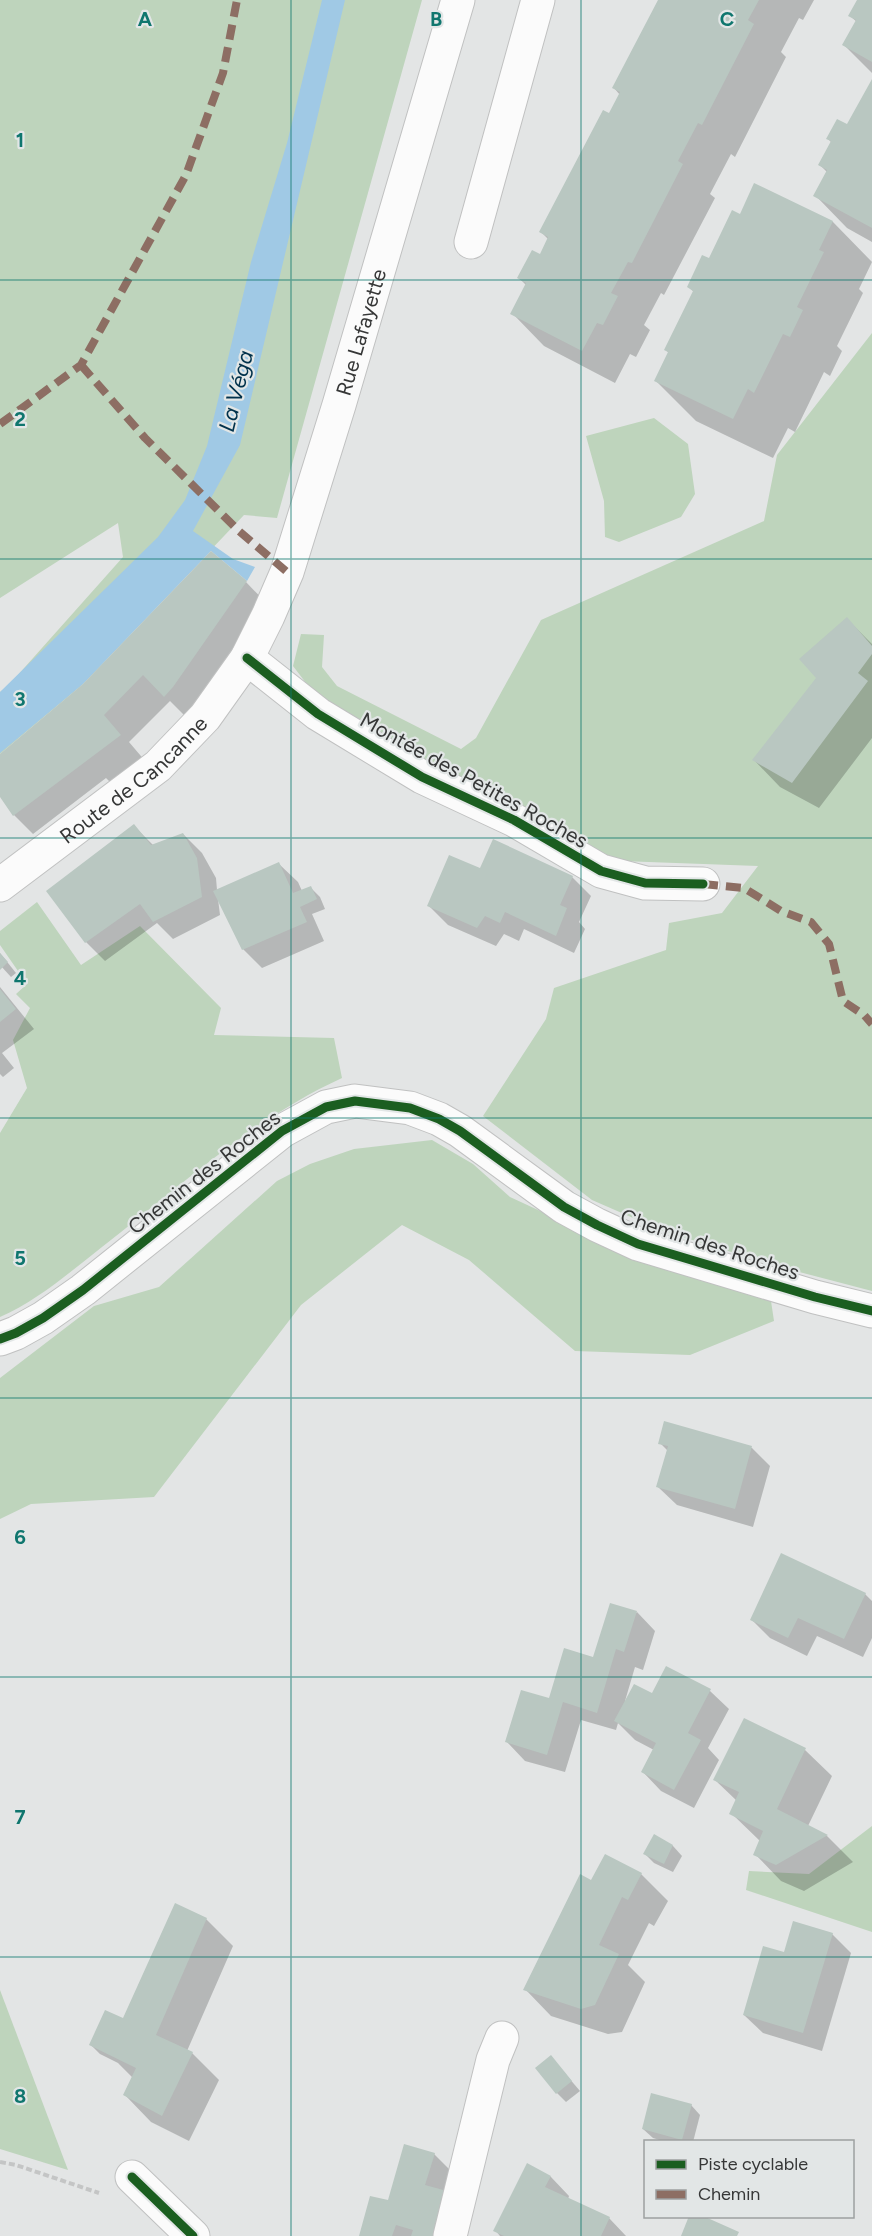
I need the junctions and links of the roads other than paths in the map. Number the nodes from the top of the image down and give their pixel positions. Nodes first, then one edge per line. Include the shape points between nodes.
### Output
1 (458, 0) edge
2 (538, 0) edge
3 (471, 242) dead end
4 (247, 658) junction
5 (703, 884) dead end
6 (0, 885) edge
7 (872, 1311) edge
8 (0, 1339) edge
9 (502, 2038) dead end
10 (132, 2177) dead end
11 (193, 2236) edge
12 (450, 2236) edge

1 - 4 street, Rue Lafayette via 290,561
2 - 3 street
4 - 5 street, Montée des Petites Roches via 318,714 422,777 514,820 601,871 645,883
4 - 6 street, Route de Cancanne via 205,717 158,766
7 - 8 street, Chemin des Roches via 638,1244 564,1207 439,1119 410,1108 355,1101 326,1107 282,1131 83,1290 16,1334
9 - 12 street via 493,2060
10 - 11 street

